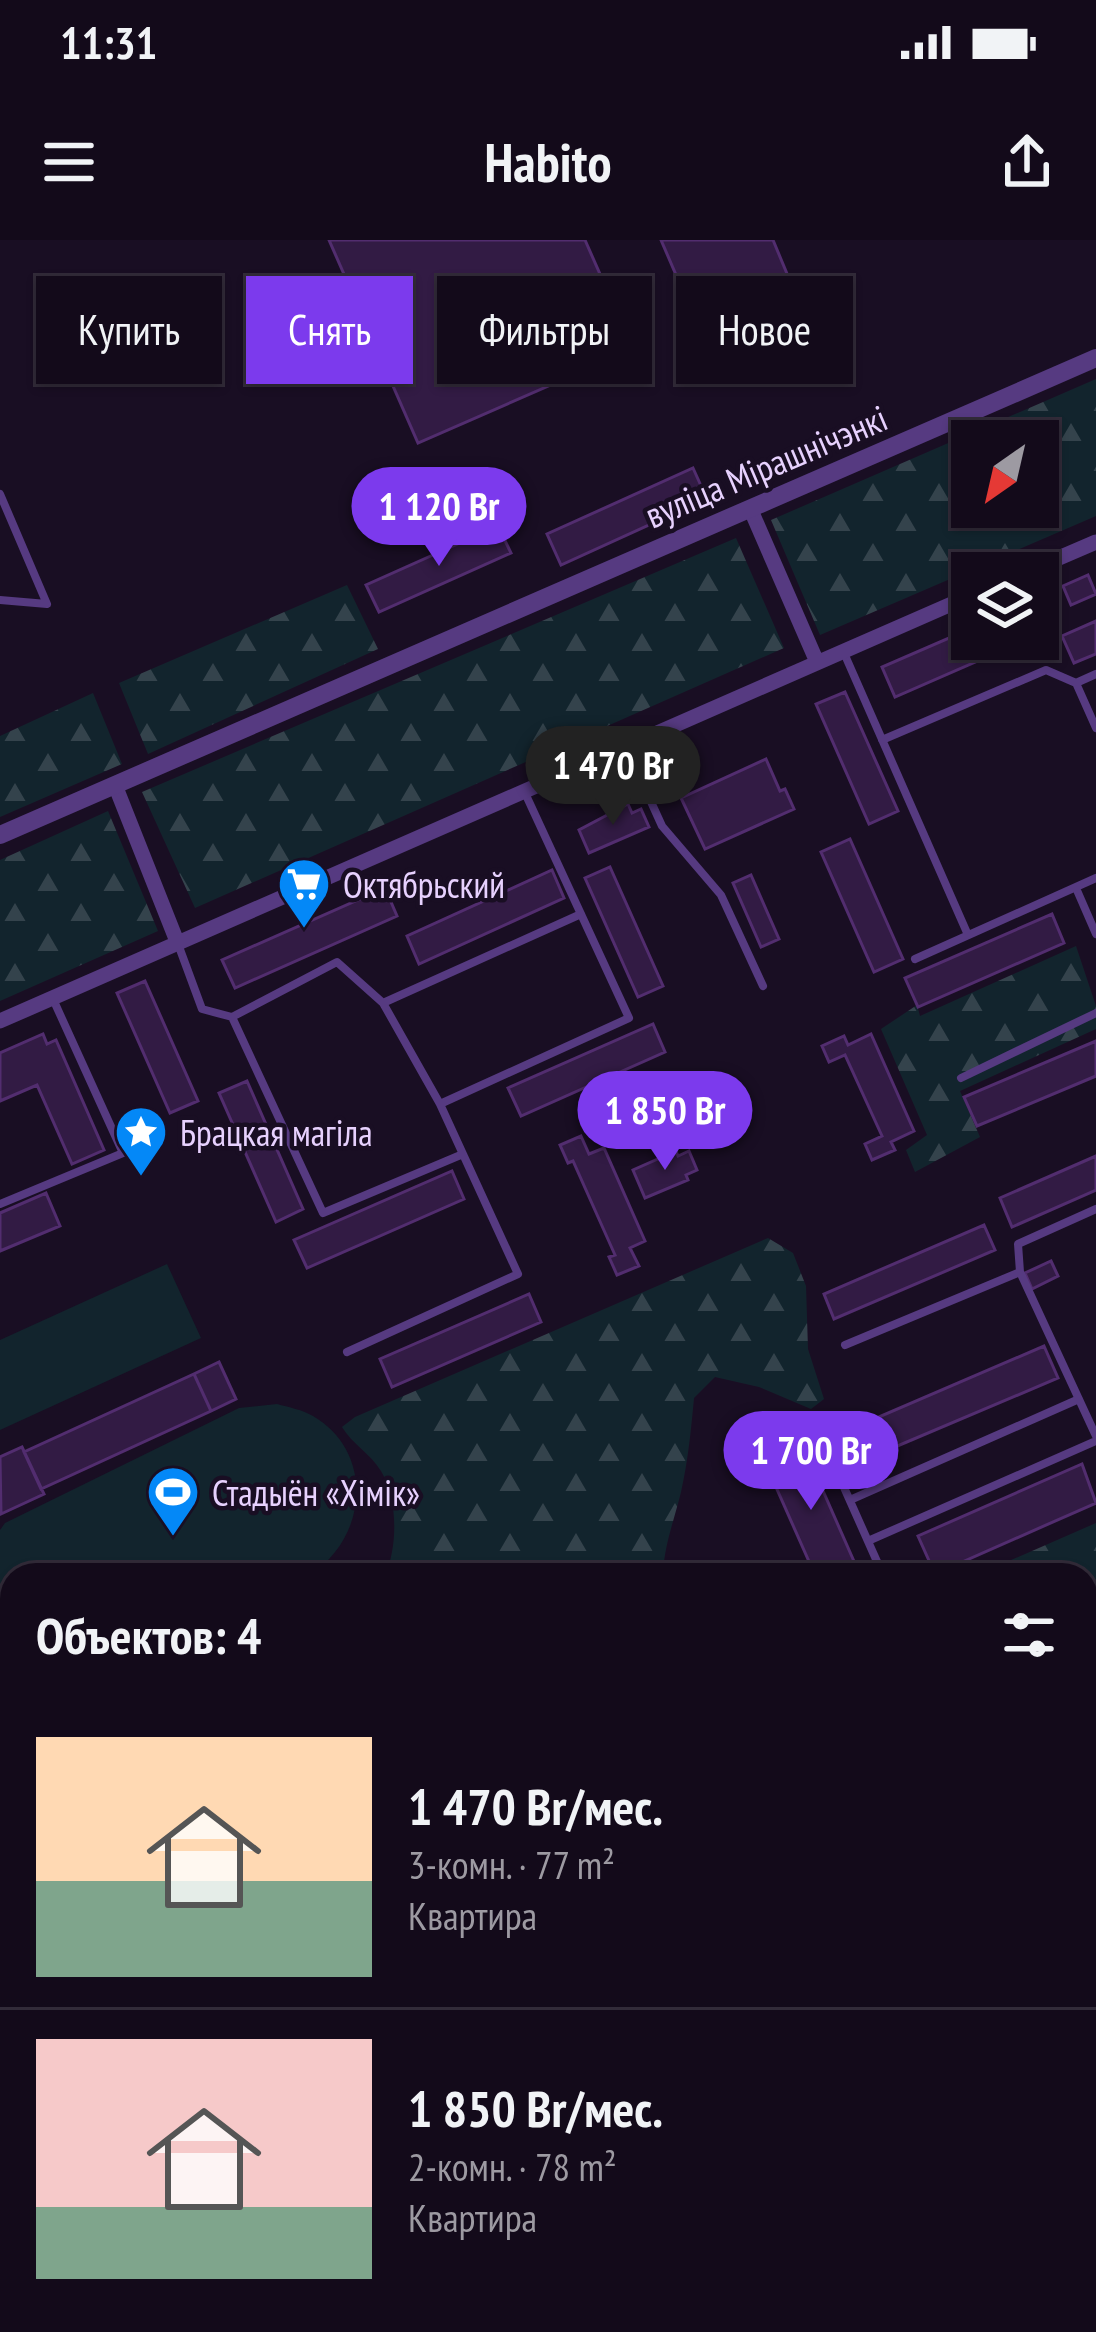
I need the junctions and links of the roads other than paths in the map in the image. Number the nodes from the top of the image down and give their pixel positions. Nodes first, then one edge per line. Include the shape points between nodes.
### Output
1 (1096, 358) edge
2 (0, 494) edge
3 (750, 508) junction
4 (1096, 542) edge
5 (1059, 558) edge
6 (0, 600) edge
7 (951, 605) edge
8 (843, 651) junction
9 (817, 662) junction
10 (1096, 674) edge
11 (1076, 683) junction
12 (1096, 728) edge
13 (882, 740) junction
14 (626, 747) junction
15 (115, 784) junction
16 (525, 793) junction
17 (0, 835) edge
18 (1096, 878) edge
19 (1076, 888) junction
20 (581, 914) junction
21 (1096, 934) edge
22 (968, 935) junction
23 (178, 944) junction
24 (915, 959) dead end
25 (763, 986) dead end
26 (53, 998) junction
27 (383, 1003) junction
28 (1096, 1013) edge
29 (232, 1017) junction
30 (0, 1021) edge
31 (961, 1078) dead end
32 (440, 1104) junction
33 (463, 1154) junction
34 (0, 1204) edge
35 (1096, 1209) edge
36 (1020, 1272) junction
37 (845, 1345) dead end
38 (347, 1352) dead end
39 (1079, 1399) junction
40 (1096, 1439) edge
41 (826, 1447) dead end
42 (850, 1500) junction
43 (868, 1541) junction
44 (878, 1563) edge

1 - 3 street, вуліца Мірашнічэнкі
2 - 6 lane via 47,604
3 - 9 street
3 - 15 street, вуліца Мірашнічэнкі
4 - 5 street
7 - 8 street
8 - 9 street
8 - 13 lane
9 - 14 street
10 - 11 lane
11 - 12 lane
11 - 13 lane via 1046,670
13 - 22 lane
14 - 16 street
14 - 25 lane via 662,826 721,895
15 - 17 street, вуліца Мірашнічэнкі
15 - 23 street
16 - 20 lane
16 - 23 street
18 - 19 lane
19 - 21 lane
19 - 22 lane
20 - 27 lane
20 - 32 lane via 628,1018
22 - 24 lane
23 - 26 street
23 - 29 lane via 202,1009
26 - 30 street
26 - 34 lane via 123,1153
27 - 29 lane via 337,962
27 - 32 lane
28 - 31 lane
29 - 33 lane via 323,1213
32 - 33 lane
33 - 38 lane via 518,1274
35 - 36 lane via 1018,1244
36 - 37 lane
36 - 39 lane
39 - 40 lane
39 - 42 lane
40 - 43 lane
41 - 42 lane
42 - 43 lane
43 - 44 lane

